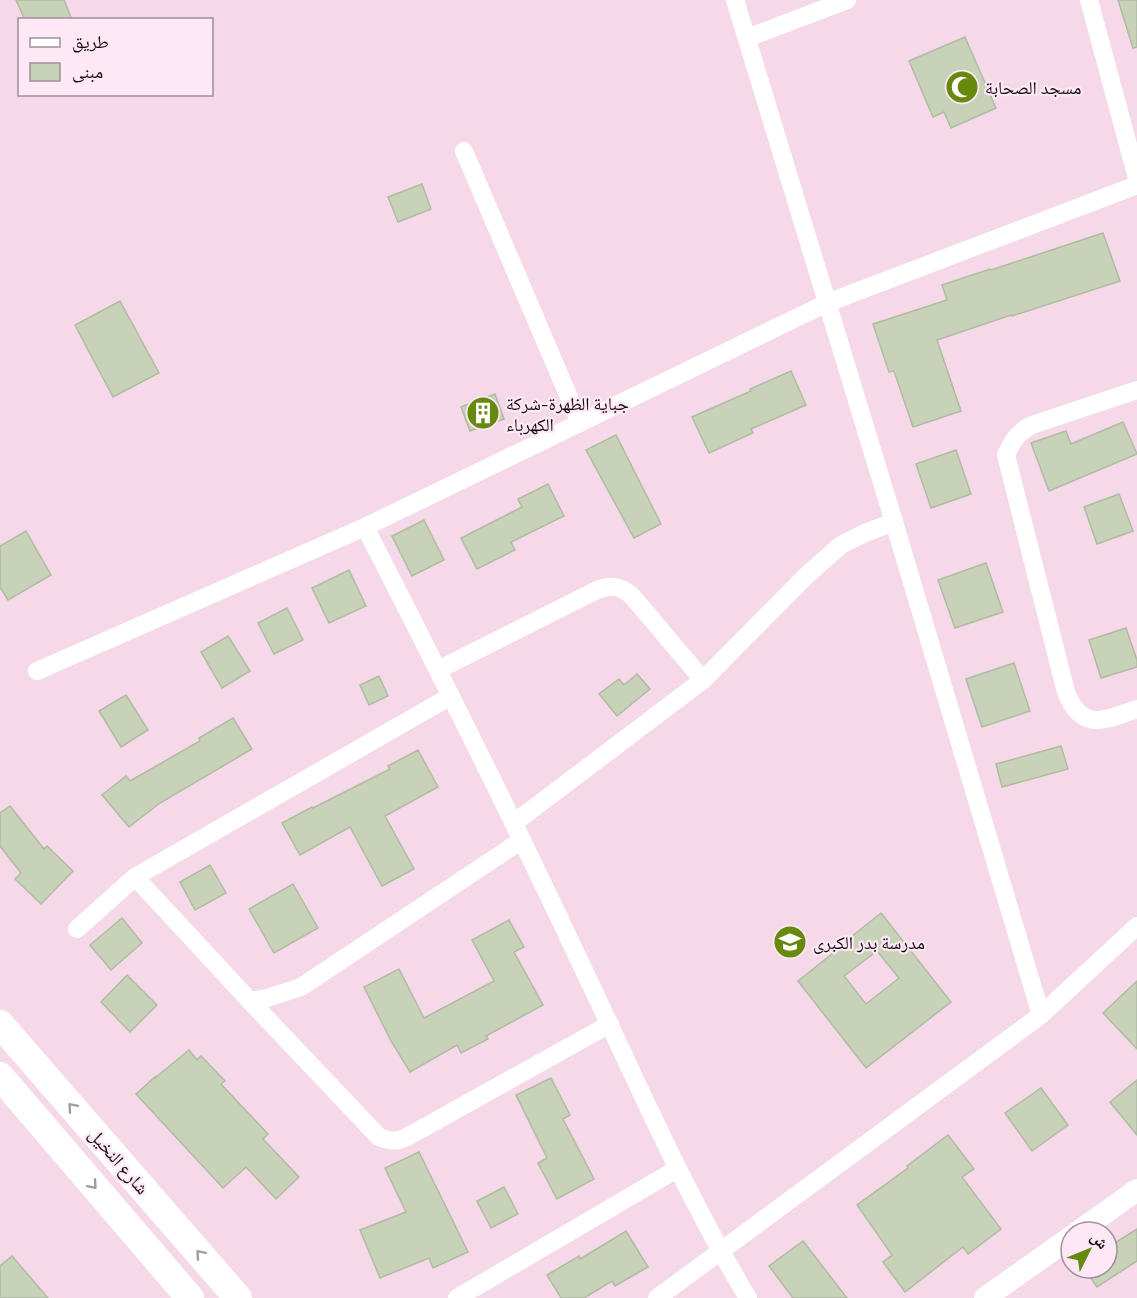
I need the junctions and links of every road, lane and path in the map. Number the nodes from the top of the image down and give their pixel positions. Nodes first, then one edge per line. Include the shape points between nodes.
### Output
1 (735, 0) edge
2 (847, 0) edge
3 (1089, 0) edge
4 (747, 38) junction
5 (464, 151) dead end
6 (1137, 178) edge
7 (1137, 185) edge
8 (827, 303) junction
9 (1137, 390) edge
10 (580, 423) junction
11 (894, 522) junction
12 (365, 527) junction
13 (438, 670) junction
14 (37, 671) dead end
15 (703, 680) junction
16 (451, 696) junction
17 (1137, 709) edge
18 (514, 823) junction
19 (522, 840) junction
20 (135, 878) junction
21 (1137, 926) edge
22 (77, 929) dead end
23 (250, 1001) junction
24 (1041, 1015) junction
25 (0, 1024) edge
26 (610, 1024) junction
27 (0, 1076) edge
28 (677, 1169) junction
29 (1137, 1190) edge
30 (1095, 1220) edge
31 (1059, 1246) edge
32 (720, 1252) junction
33 (190, 1298) edge
34 (238, 1298) edge
35 (457, 1298) edge
36 (657, 1298) edge
37 (748, 1298) edge
38 (985, 1298) edge

1 - 4 street
2 - 4 street
3 - 6 street
4 - 8 street
5 - 10 street
7 - 8 street
8 - 10 street
8 - 11 street
9 - 17 street via 1032,425 1020,431 1006,455 1070,703 1089,720 1102,721
10 - 12 street
11 - 15 street via 832,552
11 - 24 street
12 - 13 street
12 - 14 street
13 - 15 street via 612,586 632,596
13 - 16 street
15 - 18 street
16 - 18 street
16 - 20 street
18 - 19 street
19 - 23 street via 301,987
19 - 26 street
20 - 22 street
20 - 23 street
21 - 24 street
23 - 26 street via 380,1137 389,1141 400,1141
24 - 32 street
34 -> 25 main road, شارع النخيل
26 - 28 street
27 -> 33 main road, شارع النخيل
28 - 32 street
28 - 35 street
29 - 30 street
31 - 38 street
32 - 36 street
32 - 37 street

